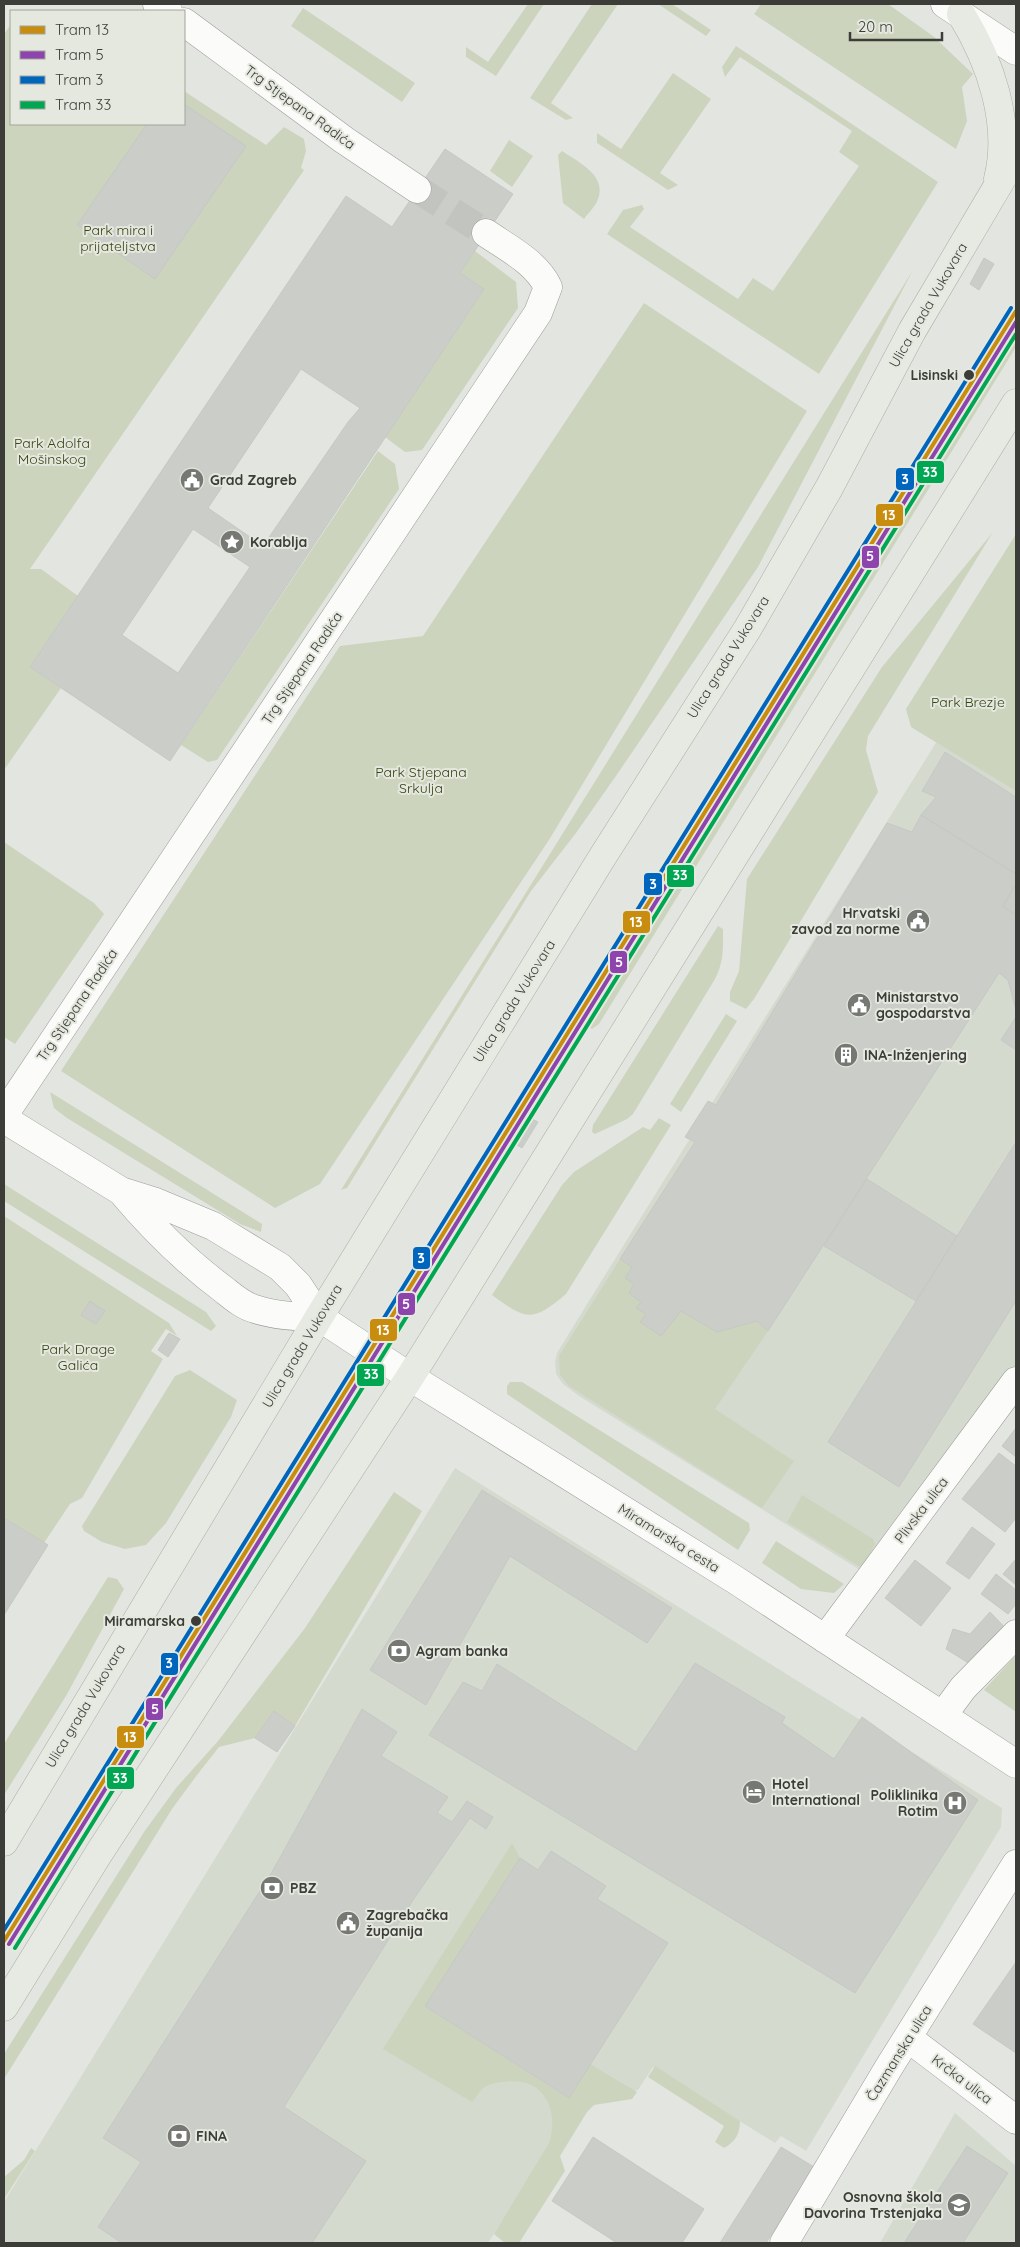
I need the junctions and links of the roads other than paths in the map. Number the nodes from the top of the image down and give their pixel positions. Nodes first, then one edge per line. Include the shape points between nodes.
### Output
1 (953, 9) edge
2 (185, 23) edge
3 (1016, 50) edge
4 (1016, 155) edge
5 (417, 189) tunnel mouth
6 (995, 191) junction
7 (486, 233) tunnel mouth
8 (1016, 403) edge
9 (4, 1115) edge
10 (4, 1119) edge
11 (121, 1192) junction
12 (319, 1317) junction
13 (410, 1377) junction
14 (1016, 1381) edge
15 (1016, 1634) edge
16 (826, 1638) junction
17 (943, 1715) junction
18 (1016, 1764) edge
19 (4, 1842) edge
20 (1016, 1864) edge
21 (4, 2007) edge
22 (908, 2038) junction
23 (1016, 2120) edge
24 (784, 2243) edge

1 - 3 street
1 - 6 main road via 980,50 1002,123 1004,146
2 - 5 street, Trg Stjepana Radića via 344,140
4 - 6 main road, Ulica grada Vukovara
6 - 12 main road, Ulica grada Vukovara via 912,331 829,488 748,628 603,856
7 - 9 street, Trg Stjepana Radića via 535,267 544,278 548,287 538,313
8 - 13 main road
10 - 11 street, Miramarska cesta
11 - 12 street, Miramarska cesta via 160,1203 213,1226 280,1267 298,1285
11 - 12 street, Miramarska cesta via 188,1264 253,1309 277,1315
12 - 13 street, Miramarska cesta
12 - 19 main road, Ulica grada Vukovara
13 - 16 street, Miramarska cesta
13 - 21 main road via 99,1853
14 - 16 street, Plivska ulica
15 - 17 street via 963,1688
16 - 17 street, Miramarska cesta
17 - 18 street, Miramarska cesta
20 - 22 street, Čazmanska ulica
22 - 23 street, Krčka ulica
22 - 24 street, Čazmanska ulica

